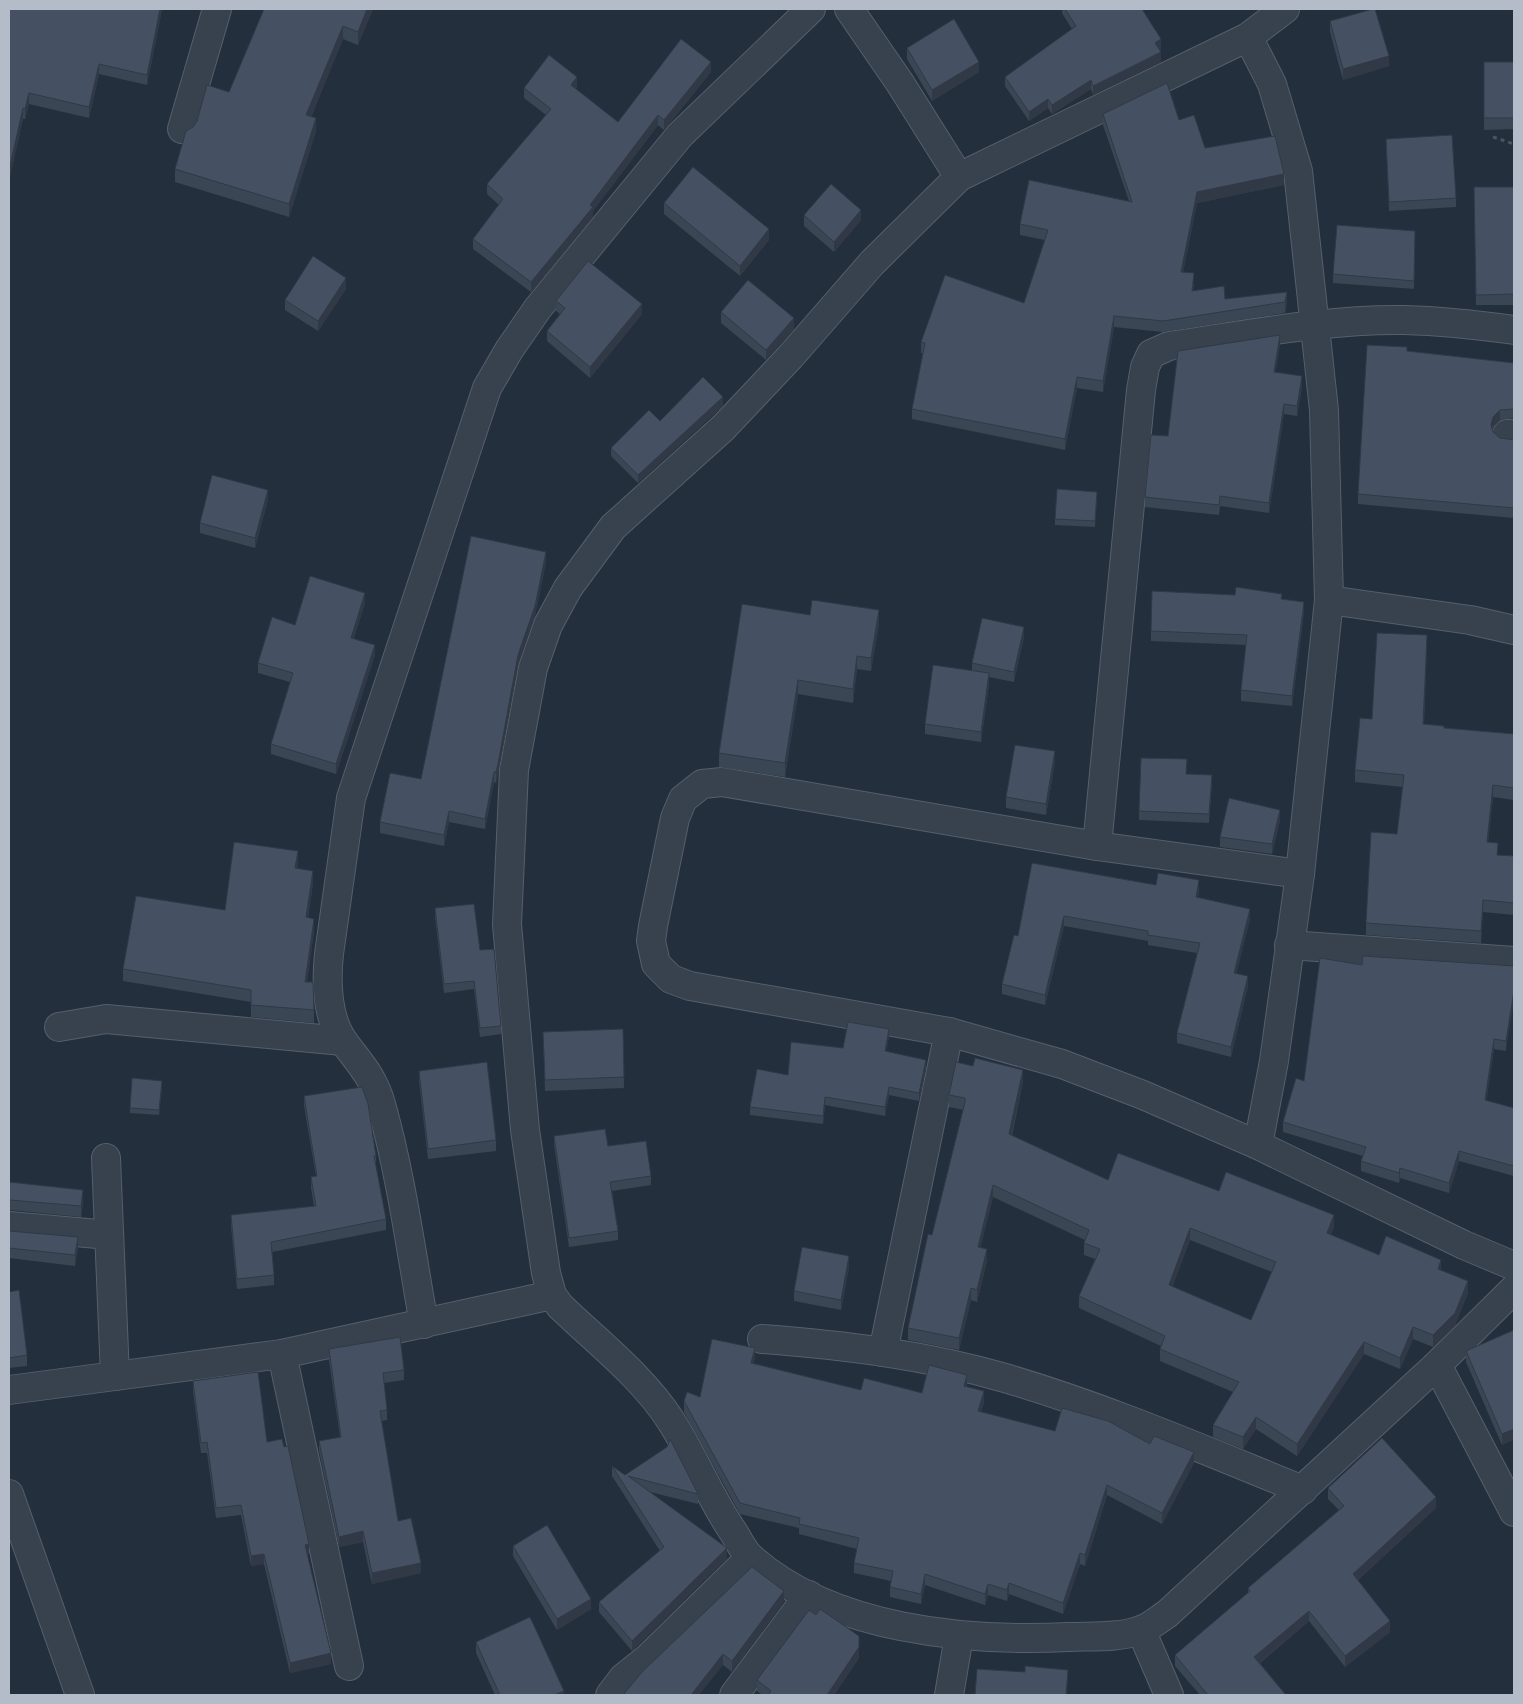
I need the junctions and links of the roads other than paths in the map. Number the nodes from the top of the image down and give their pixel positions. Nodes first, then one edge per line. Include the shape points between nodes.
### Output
1 (217, 9) edge
2 (811, 9) edge
3 (849, 9) edge
4 (1285, 9) edge
5 (1248, 37) junction
6 (182, 128) dead end
7 (959, 177) junction
8 (1316, 325) junction
9 (1514, 330) edge
10 (1329, 600) junction
11 (1514, 630) edge
12 (1097, 846) junction
13 (1300, 874) junction
14 (1289, 945) junction
15 (1514, 961) edge
16 (59, 1027) dead end
17 (949, 1032) junction
18 (343, 1041) junction
19 (1258, 1145) junction
20 (106, 1158) dead end
21 (9, 1226) edge
22 (109, 1235) junction
23 (1514, 1266) edge
24 (1514, 1288) edge
25 (552, 1295) junction
26 (424, 1324) junction
27 (762, 1339) dead end
28 (883, 1352) junction
29 (282, 1354) junction
30 (1437, 1365) junction
31 (115, 1376) junction
32 (9, 1390) edge
33 (1302, 1490) junction
34 (9, 1494) edge
35 (1514, 1512) edge
36 (750, 1558) junction
37 (809, 1595) junction
38 (1142, 1630) junction
39 (960, 1636) junction
40 (349, 1666) dead end
41 (80, 1695) edge
42 (610, 1695) edge
43 (734, 1695) edge
44 (949, 1695) edge
45 (1169, 1695) edge

1 - 6 street
2 - 18 street via 680,135 538,308 487,388 351,798 327,974 334,1022
3 - 7 street
4 - 5 street
5 - 7 street
5 - 8 street via 1272,84 1298,171
7 - 25 street via 872,263 723,428 612,527 568,588 548,625 533,668 514,770 507,924 524,1130
8 - 9 street via 1404,320
8 - 10 street via 1324,410
8 - 12 street via 1170,346 1151,354 1145,367 1121,579
10 - 11 street via 1470,620
10 - 13 street
12 - 13 street
12 - 17 street via 722,782 702,784 683,800 675,818 653,926 652,953 662,972 690,986 730,995
13 - 14 street
14 - 15 street
14 - 19 street via 1274,1061
16 - 18 street via 106,1019
17 - 19 street via 1062,1064
17 - 28 street
18 - 26 street via 368,1071 381,1102
19 - 23 street
20 - 22 street
21 - 22 street
22 - 31 street
24 - 30 street
25 - 26 street
25 - 36 street via 650,1392 671,1421
26 - 29 street
27 - 28 street
28 - 33 street via 1004,1378 1127,1419
29 - 31 street
29 - 40 street
30 - 33 street
30 - 35 street
31 - 32 street
33 - 38 street via 1167,1614
34 - 41 street
36 - 37 street
36 - 42 street via 648,1658 623,1678
37 - 39 street via 893,1625
37 - 43 street
38 - 39 street via 1112,1635 1033,1638
38 - 45 street
39 - 44 street

